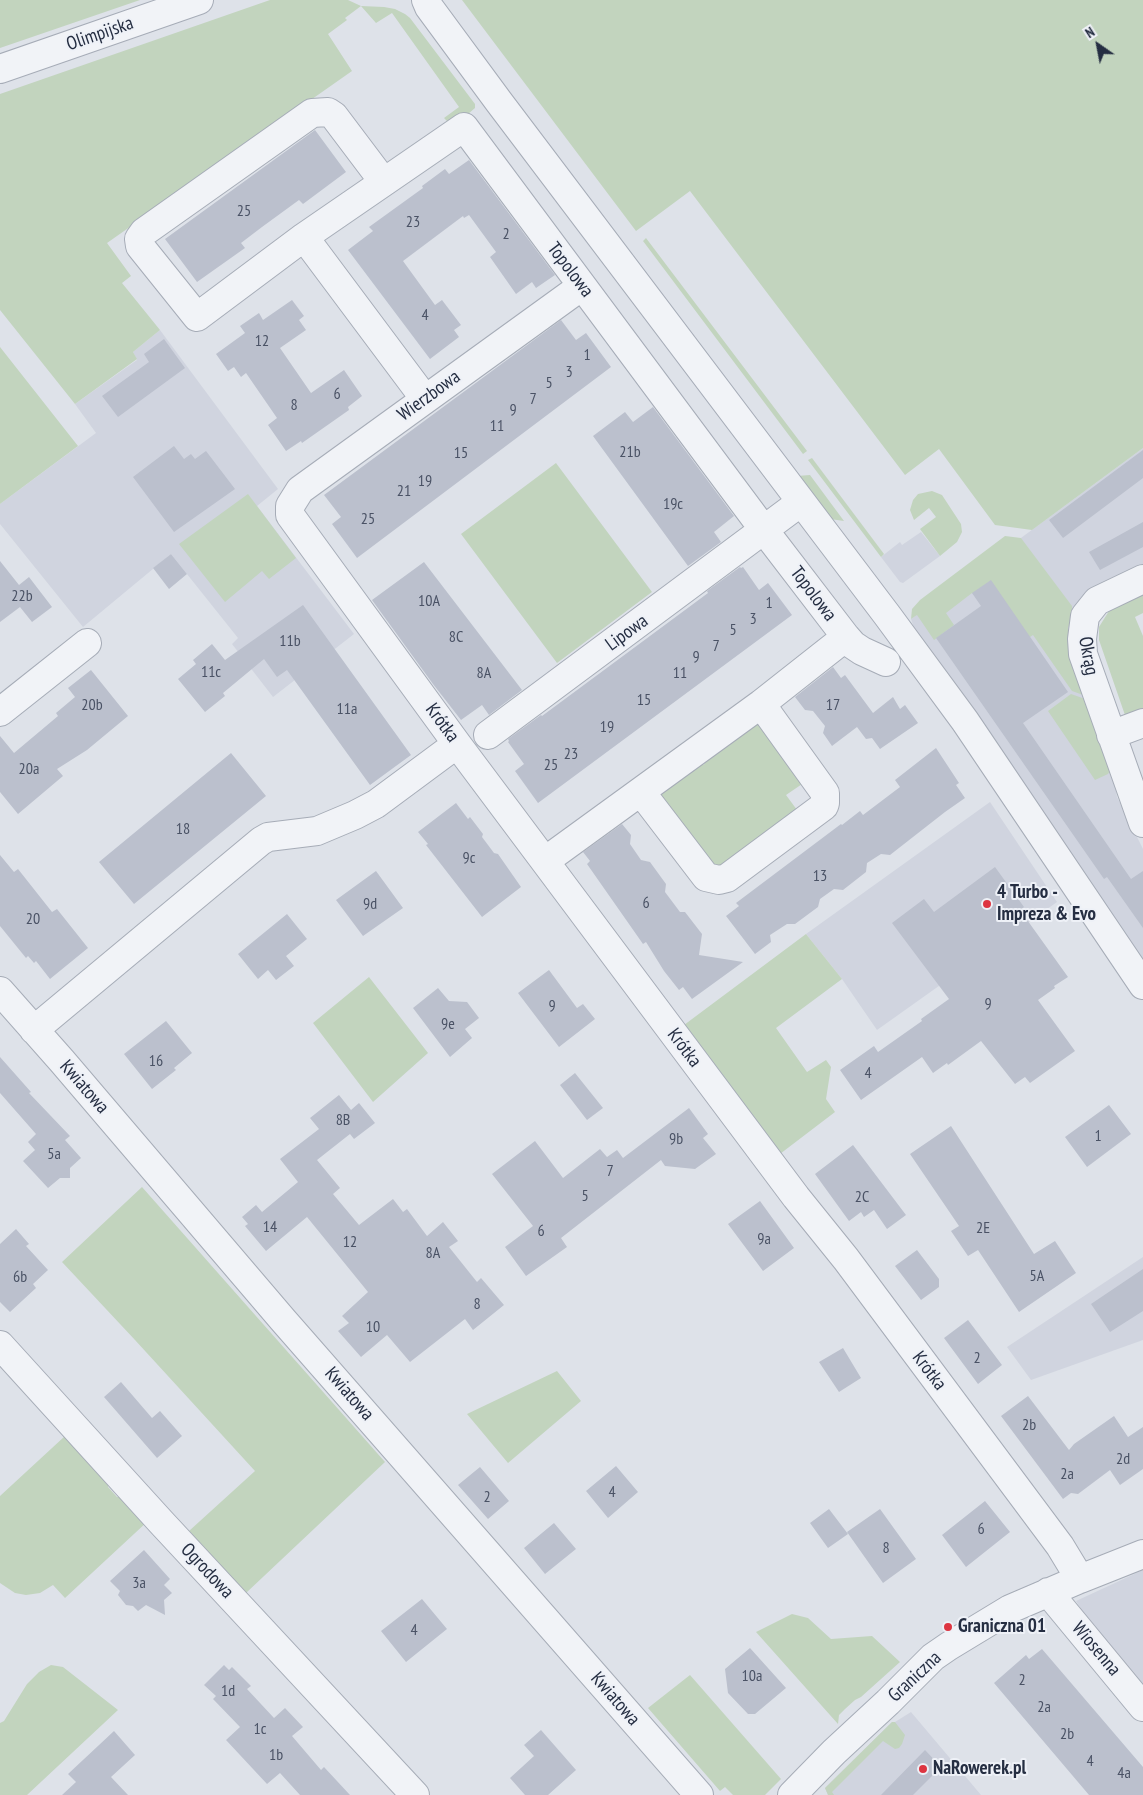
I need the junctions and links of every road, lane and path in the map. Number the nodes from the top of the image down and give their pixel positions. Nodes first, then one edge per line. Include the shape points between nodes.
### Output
1 (199, 0) edge
2 (424, 2) edge
3 (0, 69) edge
4 (499, 102) junction
5 (448, 130) junction
6 (384, 181) junction
7 (304, 237) junction
8 (582, 286) junction
9 (425, 399) junction
10 (801, 502) junction
11 (290, 515) joint
12 (764, 530) junction
13 (1143, 579) edge
14 (846, 637) junction
15 (87, 643) dead end
16 (886, 662) dead end
17 (761, 704) junction
18 (0, 712) edge
19 (1143, 723) edge
20 (488, 735) dead end
21 (1111, 735) junction
22 (457, 744) junction
23 (641, 792) junction
24 (1143, 824) edge
25 (545, 861) junction
26 (1143, 984) edge
27 (0, 991) edge
28 (34, 1030) junction
29 (0, 1345) edge
30 (1143, 1554) edge
31 (1080, 1579) junction
32 (1048, 1592) junction
33 (1143, 1707) edge
34 (803, 1791) edge
35 (415, 1795) edge
36 (699, 1795) edge

1 - 3 street, Olimpijska
2 - 4 street
4 - 5 street
4 - 10 street
5 - 6 street
5 - 8 street, Topolowa
6 - 7 street
6 - 7 street via 334,116 319,111 144,232 139,239 140,246 197,317
7 - 9 street
8 - 9 street, Wierzbowa
8 - 12 street, Topolowa
9 - 11 street, Wierzbowa via 300,490 290,506
10 - 12 street, Lipowa
10 - 26 street via 965,721
11 - 22 street, Krótka
12 - 14 street, Topolowa
12 - 20 street, Lipowa
13 - 21 street, Okrąg via 1097,600 1083,624 1083,654
14 - 16 street, Topolowa via 852,645
14 - 17 street
15 - 18 street
17 - 23 street
17 - 23 street via 826,793 825,802 824,806 727,878 706,877
19 - 21 street
21 - 24 street, Okrąg
22 - 25 street, Krótka
22 - 28 street via 376,804 355,815 316,831 268,837 261,841
23 - 25 street
25 - 31 street, Krótka via 1060,1546
27 - 28 street, Kwiatowa
28 - 36 street, Kwiatowa
29 - 35 street, Ogrodowa
30 - 31 street, Graniczna
31 - 32 street, Graniczna
32 - 33 street, Wiosenna
32 - 34 street, Graniczna via 990,1620 933,1657

